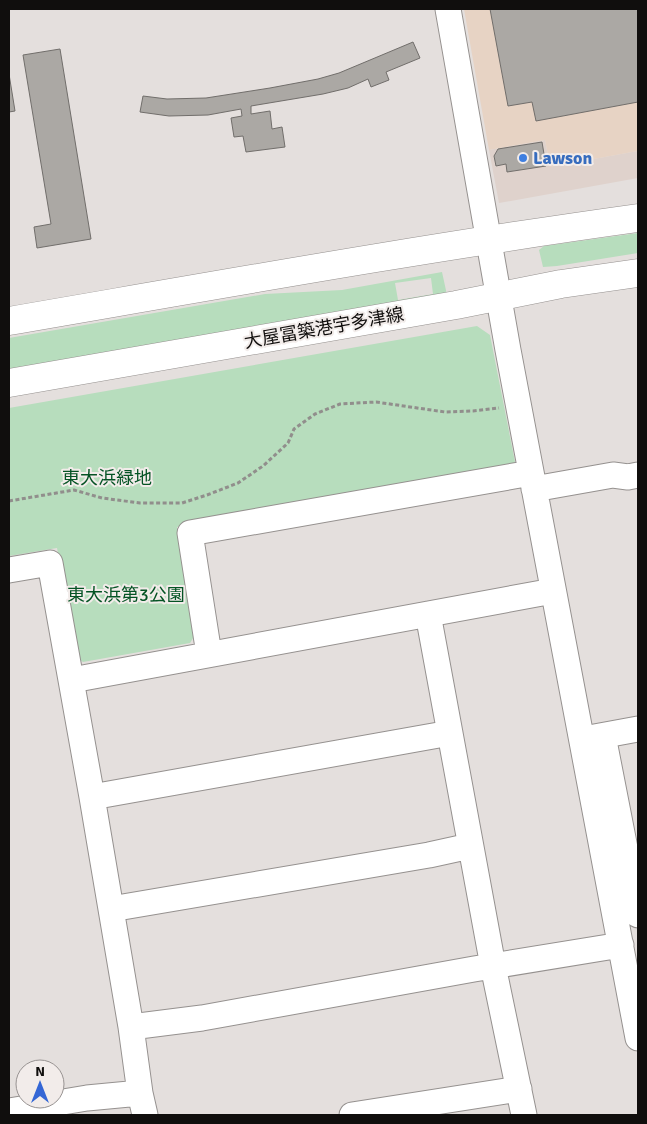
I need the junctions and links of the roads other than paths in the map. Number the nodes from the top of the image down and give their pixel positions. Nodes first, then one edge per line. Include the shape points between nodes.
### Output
1 (448, 9) edge
2 (638, 218) edge
3 (489, 239) junction
4 (638, 273) edge
5 (499, 297) junction
6 (9, 321) edge
7 (9, 383) edge
8 (638, 475) edge
9 (533, 481) junction
10 (9, 570) edge
11 (553, 591) junction
12 (428, 614) junction
13 (209, 654) junction
14 (72, 680) junction
15 (638, 729) edge
16 (450, 733) junction
17 (593, 737) junction
18 (92, 797) junction
19 (470, 846) junction
20 (633, 859) edge
21 (111, 909) junction
22 (638, 915) edge
23 (620, 945) junction
24 (493, 966) junction
25 (131, 1027) junction
26 (638, 1038) edge
27 (519, 1089) junction
28 (142, 1104) edge
29 (9, 1112) edge
30 (352, 1115) edge
31 (524, 1115) edge

1 - 3 street
2 - 3 main road
3 - 5 street
3 - 6 main road
4 - 5 main road, 大屋冨築港宇多津線
5 - 7 main road, 大屋冨築港宇多津線
5 - 9 street
8 - 9 street
9 - 11 street
9 - 13 street via 190,533
10 - 14 street via 50,563
11 - 12 street
11 - 17 street
12 - 13 street
12 - 16 street
13 - 14 street
14 - 18 street
15 - 17 street
16 - 18 street
16 - 19 street
17 - 20 street via 605,746
17 - 23 street
18 - 21 street
19 - 21 street
19 - 24 street
20 - 22 street
21 - 25 street
23 - 24 street
23 - 26 street
24 - 25 street via 202,1018
24 - 27 street
25 - 28 street
27 - 30 street
27 - 31 street
28 - 29 street via 87,1098

